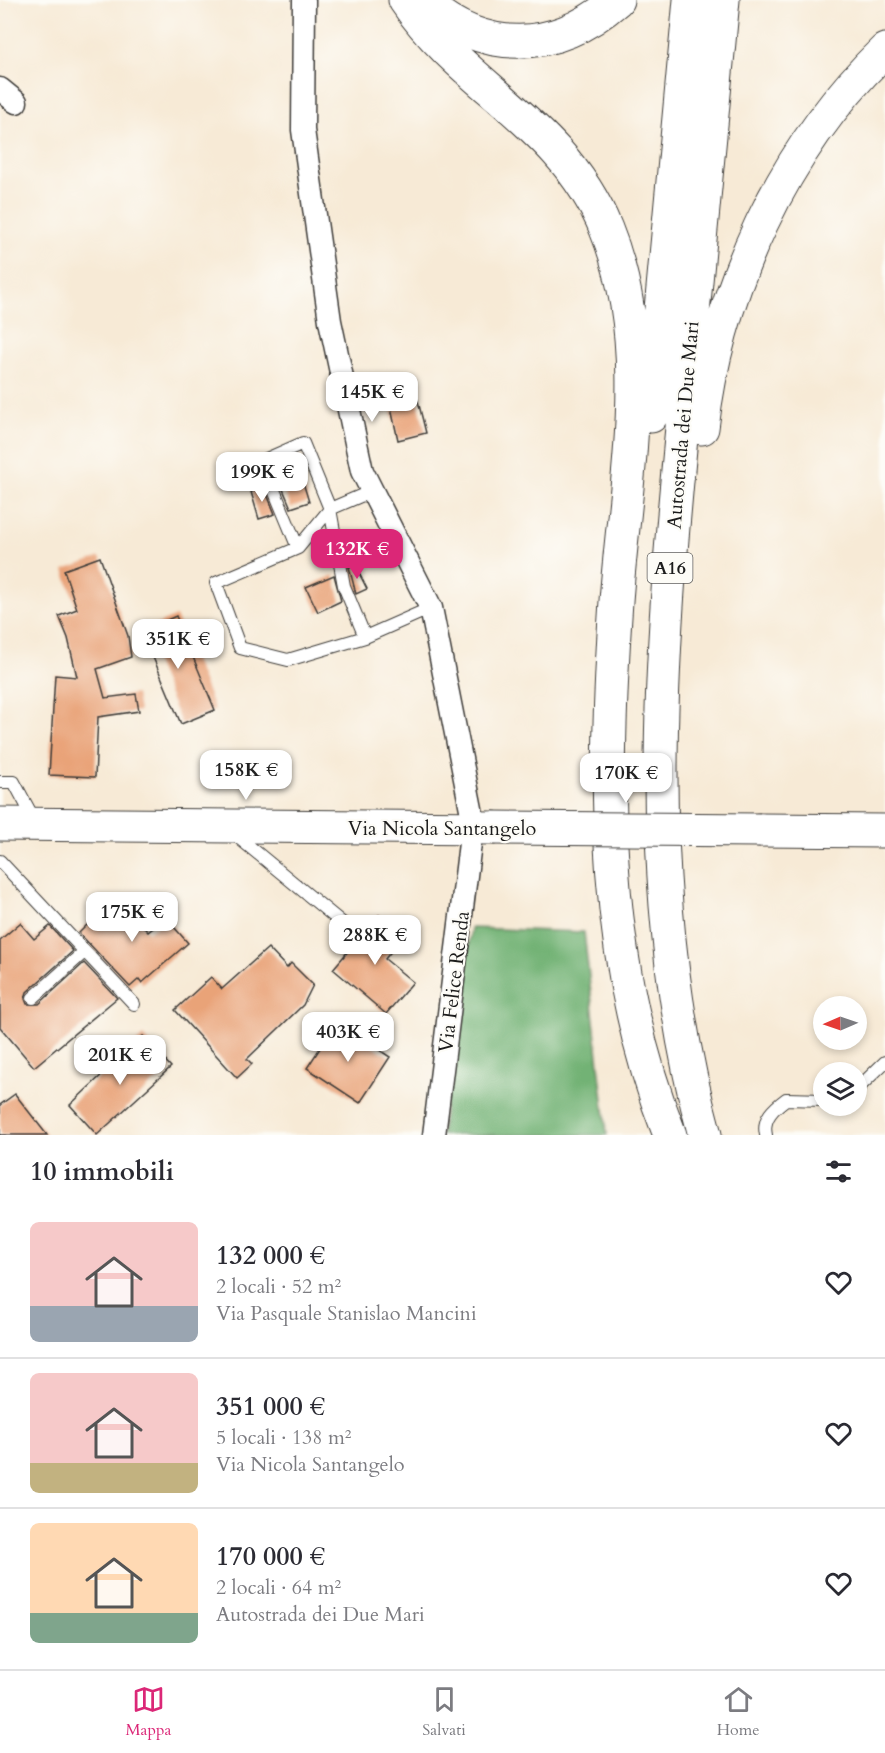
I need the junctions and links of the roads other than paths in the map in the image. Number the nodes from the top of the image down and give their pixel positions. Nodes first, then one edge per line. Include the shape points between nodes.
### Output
1 (304, 0) edge
2 (405, 0) edge
3 (421, 0) edge
4 (617, 0) edge
5 (690, 0) edge
6 (723, 0) edge
7 (885, 50) edge
8 (372, 491) junction
9 (330, 509) junction
10 (298, 548) junction
11 (431, 608) junction
12 (365, 637) junction
13 (0, 782) edge
14 (0, 824) edge
15 (37, 825) junction
16 (226, 826) junction
17 (483, 829) junction
18 (885, 831) edge
19 (0, 861) edge
20 (353, 932) dead end
21 (667, 932) junction
22 (84, 952) junction
23 (33, 998) dead end
24 (134, 1004) dead end
25 (885, 1062) edge
26 (867, 1079) edge
27 (813, 1100) edge
28 (434, 1135) edge
29 (671, 1135) edge
30 (705, 1135) edge
31 (766, 1135) edge

1 - 8 street, Via Felice Renda via 305,141 330,321 362,471
2 - 29 main road via 418,20 534,126 576,175 606,228 622,282 632,347 633,405 612,690 612,866 632,1018 648,1081
3 - 4 main road via 447,21 469,32 513,41 563,35 600,15
5 - 29 main road, Autostrada dei Due Mari / A16 via 641,522 627,784 634,933 645,1016
6 - 21 main road, Autostrada dei Due Mari / A16 via 668,607 661,793
7 - 21 main road via 837,102 791,169 749,254 720,336 702,420 692,514
8 - 9 lane
8 - 11 street, Via Felice Renda
9 - 10 lane
9 - 10 lane via 303,443 262,461
9 - 12 lane via 344,586
10 - 12 lane via 216,583 240,648 288,660
11 - 12 lane
11 - 17 street, Via Felice Renda via 464,766
13 - 15 lane via 14,782
14 - 15 main road, Via Nicola Santangelo
15 - 16 main road, Via Nicola Santangelo
16 - 17 main road, Via Nicola Santangelo
16 - 20 lane
17 - 18 main road, Via Nicola Santangelo, bridge
17 - 28 street, Via Felice Renda
19 - 22 lane
21 - 30 main road, Autostrada dei Due Mari / A16 via 679,1014
22 - 23 lane
22 - 24 lane
25 - 26 lane
27 - 31 lane via 786,1099 770,1112

